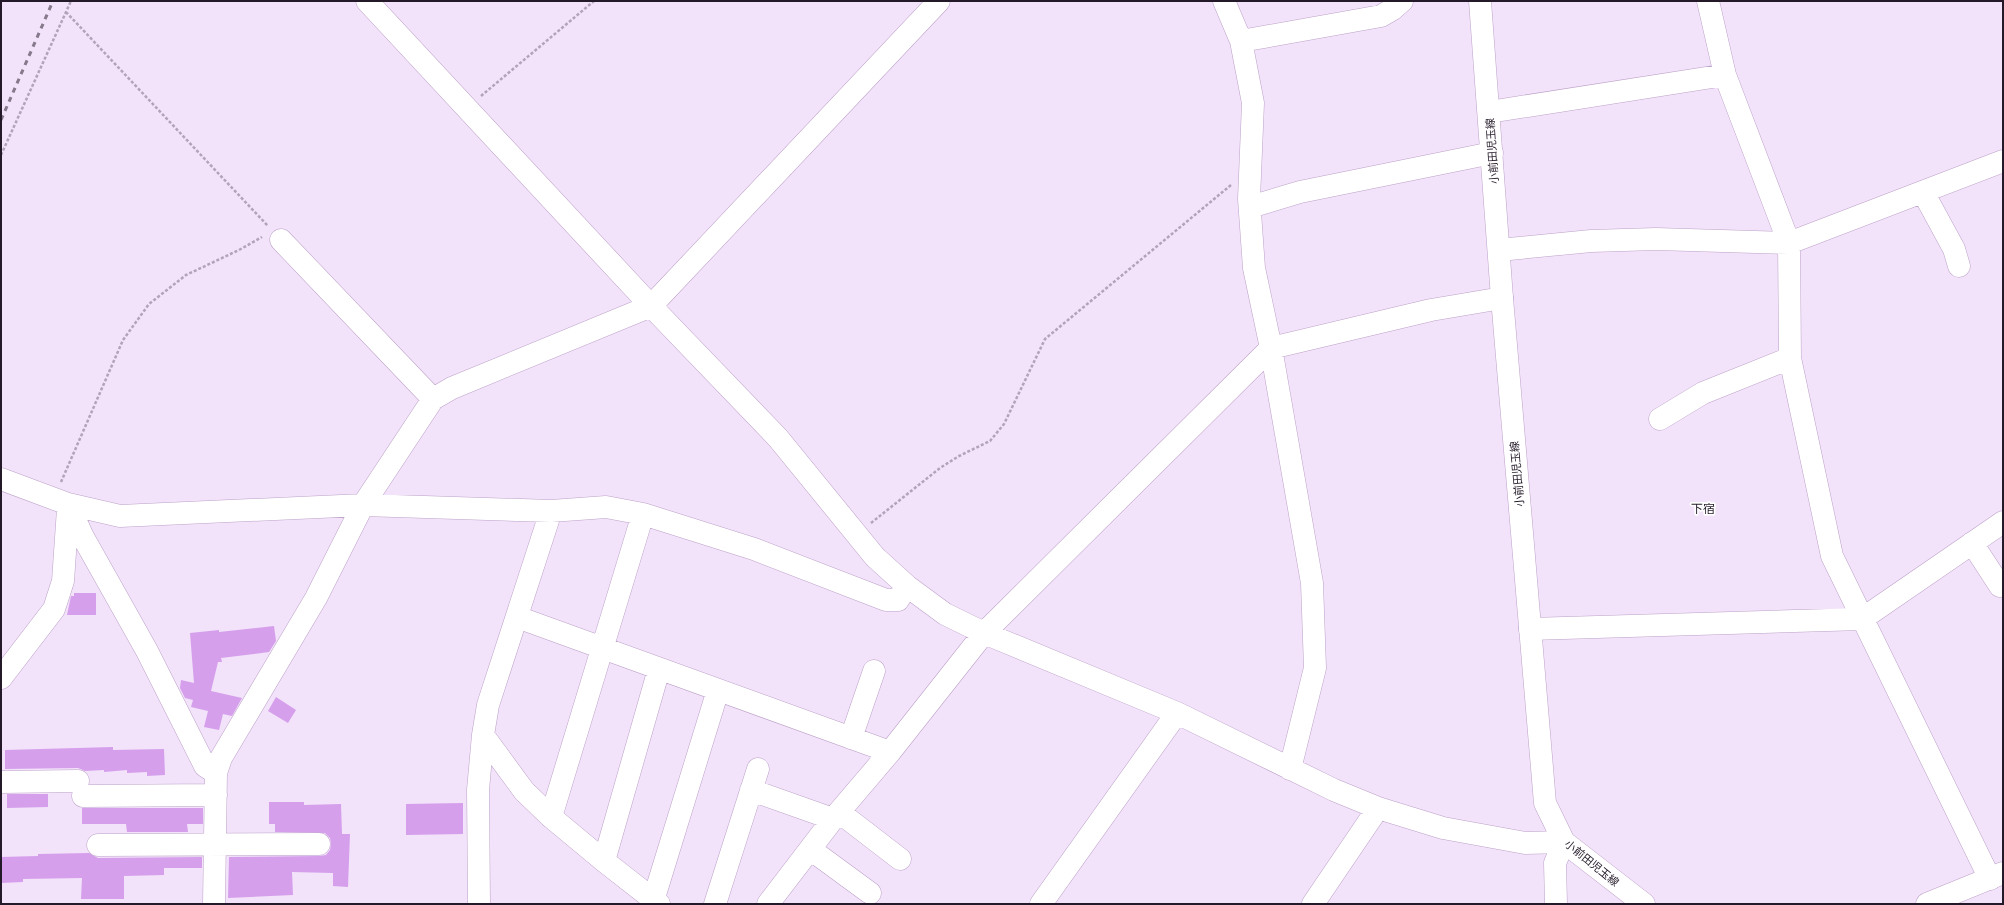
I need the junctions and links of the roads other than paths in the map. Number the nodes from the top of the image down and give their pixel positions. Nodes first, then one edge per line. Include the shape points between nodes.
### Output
1 (367, 1) edge
2 (940, 1) edge
3 (1224, 1) edge
4 (1402, 1) edge
5 (1480, 1) edge
6 (1708, 1) edge
7 (1241, 41) junction
8 (1725, 74) junction
9 (1489, 112) junction
10 (1492, 153) junction
11 (2003, 161) edge
12 (1923, 192) junction
13 (1250, 207) junction
14 (276, 234) road end
15 (1789, 243) junction
16 (1499, 250) junction
17 (1959, 266) dead end
18 (1502, 298) junction
19 (651, 306) junction
20 (1271, 348) junction
21 (1790, 358) junction
22 (433, 399) junction
23 (1660, 419) dead end
24 (1, 479) edge
25 (61, 501) junction
26 (362, 505) junction
27 (551, 511) junction
28 (643, 514) junction
29 (2003, 522) edge
30 (1972, 543) junction
31 (907, 586) junction
32 (2000, 586) dead end
33 (518, 617) junction
34 (1862, 619) junction
35 (1530, 629) junction
36 (984, 633) junction
37 (602, 648) junction
38 (659, 669) junction
39 (874, 671) dead end
40 (1, 678) edge
41 (718, 690) junction
42 (1177, 713) junction
43 (483, 735) junction
44 (851, 738) junction
45 (890, 752) junction
46 (758, 769) dead end
47 (1290, 769) junction
48 (216, 773) junction
49 (1, 782) edge
50 (751, 790) junction
51 (216, 795) junction
52 (1378, 808) junction
53 (836, 816) junction
54 (550, 817) junction
55 (1564, 842) junction
56 (319, 844) dead end
57 (98, 845) dead end
58 (215, 846) junction
59 (810, 849) junction
60 (900, 859) dead end
61 (604, 861) junction
62 (1996, 876) edge
63 (870, 893) dead end
64 (656, 902) edge
65 (214, 904) edge
66 (479, 904) edge
67 (715, 904) edge
68 (768, 904) edge
69 (1041, 904) edge
70 (1313, 904) edge
71 (1556, 904) edge
72 (1644, 904) edge
73 (1927, 904) edge

1 - 19 street
2 - 19 street
3 - 7 street
4 - 7 street via 1381,16
5 - 9 street, 小前田児玉線
6 - 8 street
7 - 13 street via 1253,103
8 - 9 street
8 - 15 street
9 - 10 street, 小前田児玉線
10 - 13 street via 1300,192
10 - 16 street, 小前田児玉線
11 - 12 street
12 - 15 street
12 - 17 street via 1954,249
13 - 20 street via 1254,268
14 - 22 street
15 - 16 street via 1656,239 1591,241
15 - 21 street
16 - 18 street, 小前田児玉線
18 - 20 street via 1432,310
18 - 35 street, 小前田児玉線
19 - 22 street via 452,388
19 - 31 street via 778,438 875,557
20 - 36 street
20 - 47 street via 1312,583 1315,668
21 - 23 street via 1703,393
21 - 34 street via 1832,556
22 - 26 street
24 - 25 street
25 - 26 street via 120,516
25 - 40 street via 63,581 54,608
25 - 48 street via 147,651 205,766
26 - 27 street
26 - 48 street via 316,598 221,758
27 - 28 street via 606,507
27 - 33 street
28 - 31 street via 754,548 886,600 898,600
28 - 37 street
29 - 30 street
30 - 32 street
30 - 34 street
31 - 36 street via 945,614
33 - 37 street
33 - 43 street via 488,706
34 - 35 street
34 - 62 street
35 - 55 street, 小前田児玉線 via 1545,803
36 - 42 street
36 - 45 street
37 - 38 street
37 - 54 street
38 - 41 street
38 - 61 street
39 - 44 street
41 - 44 street
41 - 64 street
42 - 47 street
42 - 69 street
43 - 54 street via 524,791
43 - 66 street via 478,790
44 - 45 street
45 - 53 street
46 - 50 street
47 - 52 street
48 - 51 street
49 - 51 street
50 - 53 street
50 - 67 street
51 - 58 street
52 - 55 street via 1443,828 1525,843
52 - 70 street
53 - 59 street
53 - 60 street
54 - 61 street
55 - 71 street via 1554,863
55 - 72 street, 小前田児玉線
56 - 58 street
57 - 58 street
58 - 65 street
59 - 63 street
59 - 68 street
61 - 64 street
62 - 73 street

